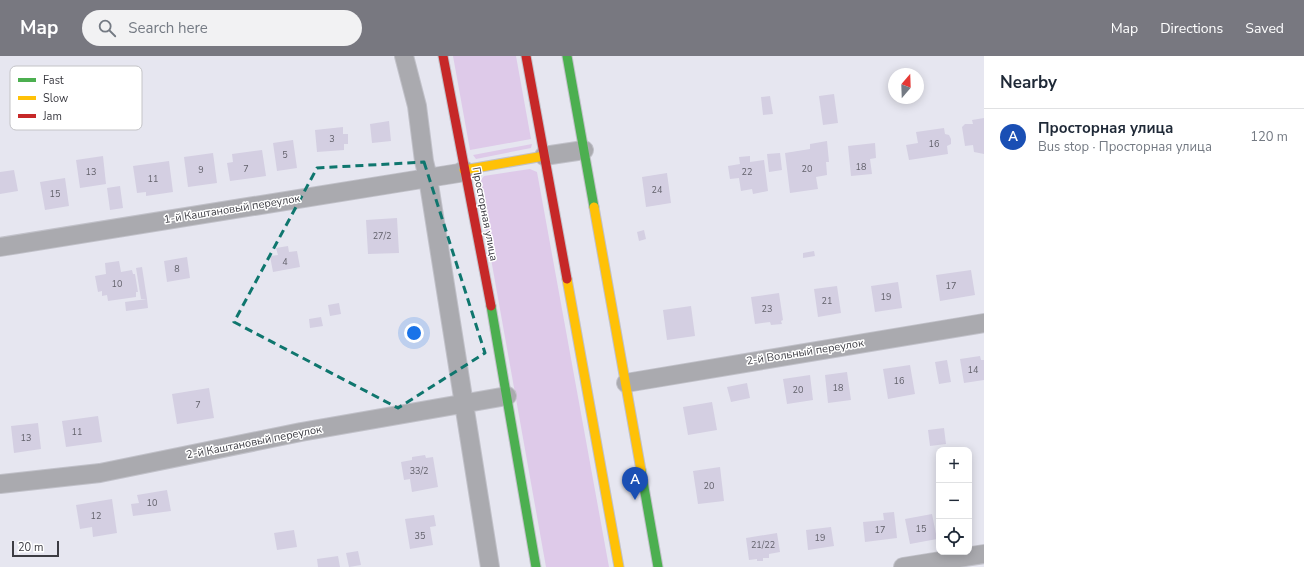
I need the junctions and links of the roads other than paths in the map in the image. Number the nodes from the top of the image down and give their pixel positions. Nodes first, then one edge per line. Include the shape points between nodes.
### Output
1 (404, 56) edge
2 (443, 56) edge
3 (526, 56) edge
4 (566, 56) edge
5 (584, 150) junction
6 (544, 156) junction
7 (464, 170) junction
8 (428, 178) junction
9 (0, 247) edge
10 (984, 323) edge
11 (626, 383) junction
12 (507, 396) junction
13 (464, 404) junction
14 (0, 484) edge
15 (984, 554) edge
16 (490, 567) edge
17 (536, 567) edge
18 (619, 567) edge
19 (658, 567) edge
20 (903, 567) edge

1 - 8 street via 417,106
2 - 7 main road, Просторная улица
3 - 6 main road
4 - 5 main road
5 - 6 street
5 - 11 main road
6 - 7 main road
6 - 18 main road
7 - 8 street, 1-й Каштановый переулок
7 - 12 main road, Просторная улица
8 - 9 street, 1-й Каштановый переулок
8 - 13 street
10 - 11 street, 2-й Вольный переулок
11 - 19 main road
12 - 13 street, 2-й Каштановый переулок
12 - 17 main road, Просторная улица
13 - 14 street, 2-й Каштановый переулок via 301,432 100,473
13 - 16 street
15 - 20 street

